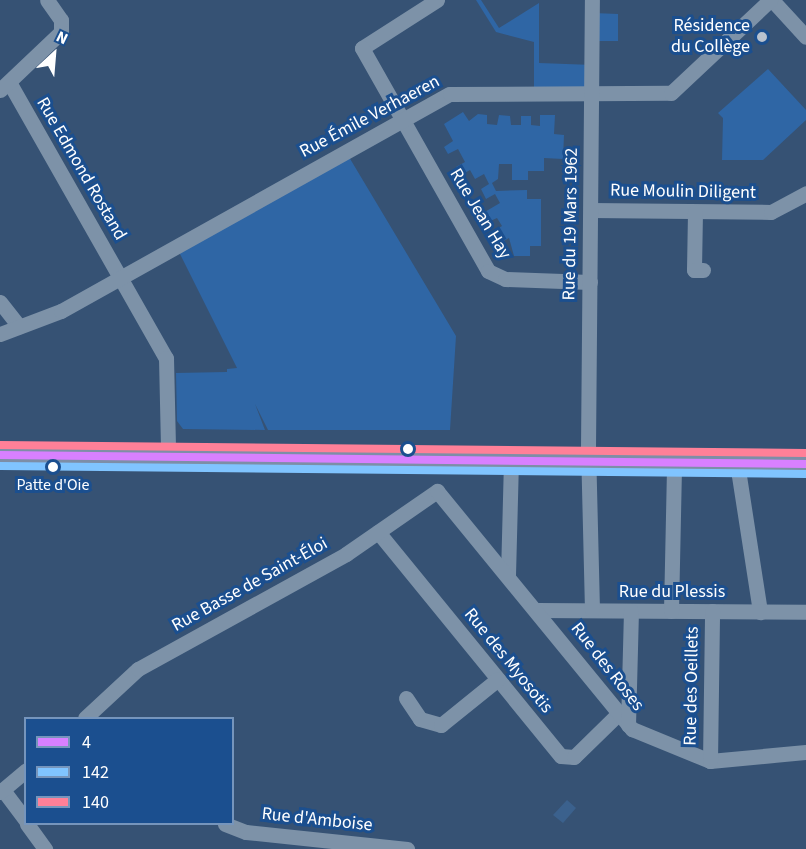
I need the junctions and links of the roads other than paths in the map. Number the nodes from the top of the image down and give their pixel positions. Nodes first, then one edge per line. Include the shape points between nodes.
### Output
1 (47, 0) edge
2 (437, 0) edge
3 (592, 0) edge
4 (771, 0) edge
5 (806, 37) edge
6 (4, 86) edge
7 (593, 92) junction
8 (403, 119) junction
9 (806, 193) edge
10 (591, 210) junction
11 (695, 212) junction
12 (703, 270) dead end
13 (121, 276) junction
14 (590, 282) junction
15 (0, 302) edge
16 (19, 326) junction
17 (0, 334) edge
18 (0, 442) edge
19 (168, 444) junction
20 (806, 450) edge
21 (0, 455) edge
22 (589, 455) junction
23 (511, 460) junction
24 (674, 462) junction
25 (737, 463) junction
26 (806, 464) edge
27 (437, 491) joint
28 (378, 532) junction
29 (508, 575) junction
30 (537, 610) junction
31 (592, 610) junction
32 (631, 611) junction
33 (671, 611) junction
34 (712, 611) junction
35 (760, 612) junction
36 (806, 612) edge
37 (498, 679) junction
38 (406, 698) dead end
39 (86, 717) edge
40 (623, 720) junction
41 (806, 752) edge
42 (710, 761) junction
43 (24, 772) edge
44 (2, 791) edge
45 (24, 819) edge
46 (28, 825) edge
47 (228, 825) edge
48 (45, 849) edge
49 (407, 849) edge

1 - 6 street via 61,20 61,32
2 - 8 street, Rue Jean Hay via 362,48
3 - 7 street, Rue du 19 Mars 1962
4 - 5 street
4 - 7 street, Rue Émile Verhaeren via 671,93
6 - 13 street, Rue Edmond Rostand
7 - 8 street, Rue Émile Verhaeren via 457,92
7 - 10 street, Rue du 19 Mars 1962
8 - 13 street, Rue Émile Verhaeren
8 - 14 street, Rue Jean Hay via 488,271 505,279
9 - 11 street, Rue Moulin Diligent via 771,212
10 - 11 street, Rue Moulin Diligent
10 - 14 street, Rue du 19 Mars 1962
11 - 12 street via 694,270
13 - 16 street, Rue Émile Verhaeren via 49,317
13 - 19 street, Rue Edmond Rostand via 166,358
14 - 22 street, Rue du 19 Mars 1962
15 - 16 street
16 - 17 street, Rue Émile Verhaeren
18 - 19 main road
19 - 22 main road
20 - 22 main road
21 - 23 main road
22 - 23 main road
22 - 24 main road
22 - 31 street, Rue du 19 Mars 1962
23 - 29 street
24 - 25 main road
24 - 33 street
25 - 26 main road
25 - 35 street
27 - 28 street, Rue Basse de Saint-Éloi
27 - 29 street, Rue des Roses
28 - 37 street, Rue des Myosotis
28 - 39 street, Rue Basse de Saint-Éloi via 313,574 138,669
29 - 30 street, Rue des Roses
30 - 31 street, Rue du Plessis
30 - 40 street, Rue des Roses
31 - 32 street, Rue du Plessis
32 - 33 street, Rue du Plessis
32 - 40 street
33 - 34 street, Rue du Plessis
34 - 35 street, Rue du Plessis
34 - 42 street, Rue des Oeillets
35 - 36 street, Rue du Plessis
37 - 38 street via 441,725 420,719
37 - 40 street, Rue des Myosotis via 561,756 567,758 574,757
40 - 42 street, Rue des Roses
41 - 42 street, Rue des Roses
43 - 44 street
44 - 45 street
46 - 48 street
47 - 49 street, Rue d'Amboise via 246,832

